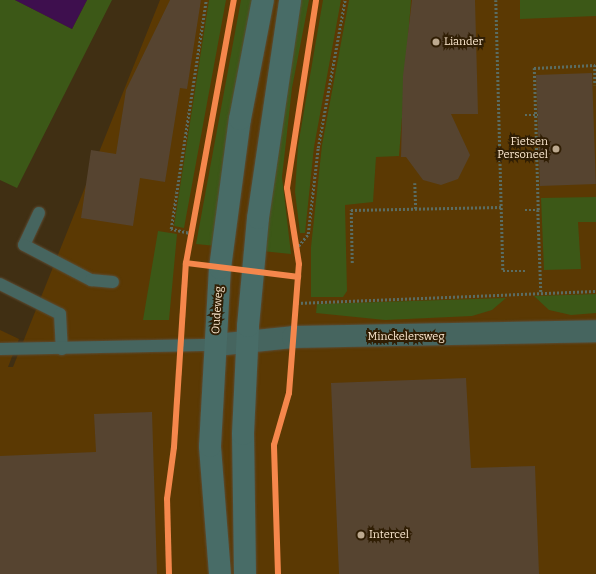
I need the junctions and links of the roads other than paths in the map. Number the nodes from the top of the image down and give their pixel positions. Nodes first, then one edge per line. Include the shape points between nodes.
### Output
1 (263, 0) edge
2 (290, 0) edge
3 (39, 213) dead end
4 (113, 282) dead end
5 (0, 284) edge
6 (596, 330) edge
7 (247, 341) junction
8 (216, 344) junction
9 (0, 349) edge
10 (62, 349) junction
11 (220, 574) edge
12 (245, 574) edge

1 - 8 main road, Oudeweg via 240,118 220,268
2 - 7 main road via 258,218
3 - 4 lane via 24,244 90,280
5 - 10 lane via 60,314
6 - 7 street, Minckelersweg via 293,337
7 - 8 street, Minckelersweg
7 - 12 main road via 242,434
8 - 10 lane
8 - 11 main road, Oudeweg via 210,446
9 - 10 lane

